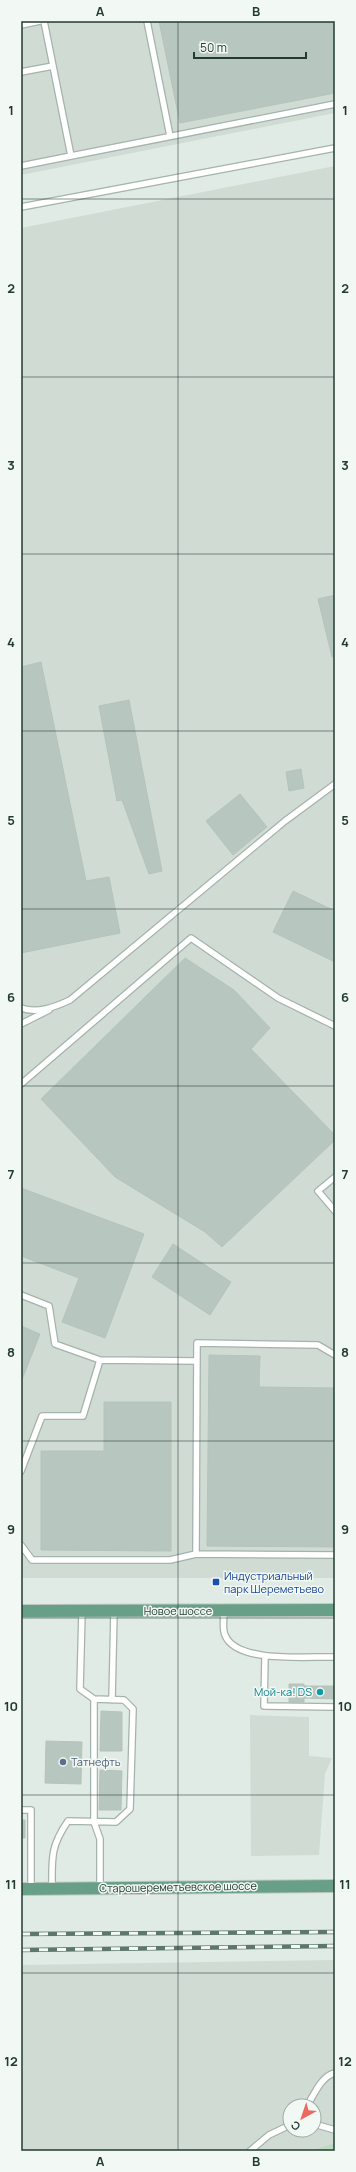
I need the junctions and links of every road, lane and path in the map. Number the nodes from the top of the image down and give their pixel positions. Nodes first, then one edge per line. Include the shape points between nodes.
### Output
1 (40, 21) edge
2 (44, 21) edge
3 (148, 21) edge
4 (21, 25) edge
5 (52, 66) junction
6 (21, 72) edge
7 (335, 104) edge
8 (170, 136) junction
9 (335, 148) edge
10 (71, 156) junction
11 (21, 166) edge
12 (21, 207) edge
13 (335, 784) edge
14 (21, 1008) edge
15 (51, 1009) junction
16 (21, 1024) edge
17 (335, 1026) edge
18 (21, 1084) edge
19 (335, 1177) edge
20 (335, 1211) edge
21 (21, 1296) edge
22 (335, 1355) edge
23 (100, 1360) junction
24 (197, 1361) junction
25 (21, 1471) edge
26 (21, 1545) edge
27 (196, 1554) junction
28 (335, 1555) edge
29 (335, 1610) edge
30 (21, 1611) edge
31 (114, 1611) junction
32 (224, 1611) junction
33 (82, 1612) junction
34 (265, 1656) junction
35 (335, 1657) edge
36 (94, 1699) junction
37 (112, 1700) junction
38 (335, 1707) edge
39 (21, 1810) edge
40 (94, 1822) junction
41 (335, 1886) edge
42 (100, 1888) junction
43 (26, 1889) edge
44 (52, 1889) junction
45 (335, 2072) edge
46 (312, 2098) edge
47 (322, 2126) edge
48 (282, 2129) edge
49 (335, 2130) edge
50 (250, 2151) edge

1 - 4 lane
2 - 5 lane
3 - 8 lane
5 - 6 lane
5 - 10 lane
7 - 8 lane
8 - 10 lane
9 - 12 lane
10 - 11 lane
13 - 15 lane via 279,826 70,1000
14 - 15 lane
15 - 16 lane
17 - 18 lane via 278,998 191,938
19 - 20 lane via 318,1191
21 - 23 lane via 49,1306 56,1344
22 - 24 lane via 318,1344 197,1344
23 - 24 lane
23 - 25 lane via 83,1416 42,1416
24 - 27 lane
26 - 27 lane via 32,1560 170,1560
27 - 28 lane
29 - 32 main road, Новое шоссе
30 - 33 main road, Новое шоссе
31 - 32 main road, Новое шоссе
31 - 33 main road, Новое шоссе
31 - 37 lane
32 - 34 lane via 224,1635 232,1645 243,1652
33 - 36 lane via 80,1689
34 - 35 lane
34 - 38 lane via 264,1706
36 - 37 lane
36 - 40 lane
37 - 40 lane via 124,1700 133,1710 130,1809 116,1822
39 - 43 lane via 31,1810
40 - 42 lane via 100,1839
40 - 44 lane via 68,1821 58,1834 52,1850
41 - 42 main road, Старошереметьевское шоссе
42 - 44 main road, Старошереметьевское шоссе
43 - 44 main road, Старошереметьевское шоссе
45 - 46 lane via 325,2079
47 - 49 lane
48 - 50 lane via 269,2135

